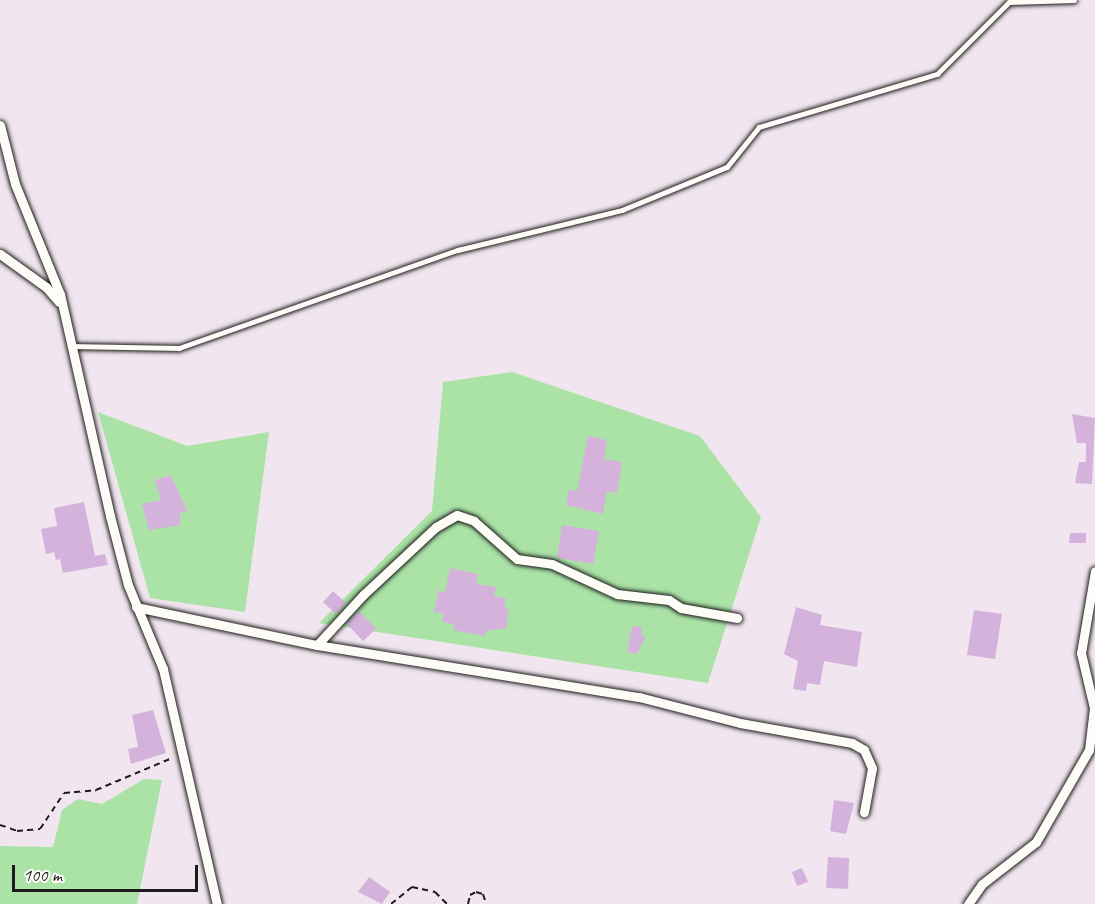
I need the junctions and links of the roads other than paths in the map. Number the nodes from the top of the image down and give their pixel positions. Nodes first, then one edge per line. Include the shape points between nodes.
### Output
1 (1074, 0) edge
2 (0, 125) edge
3 (0, 254) edge
4 (66, 315) junction
5 (72, 346) junction
6 (1095, 571) edge
7 (136, 607) junction
8 (737, 618) dead end
9 (317, 645) junction
10 (864, 812) dead end
11 (217, 904) edge
12 (968, 904) edge

1 - 5 lane via 1009,2 937,74 759,127 728,167 622,210 458,250 179,348
2 - 4 street via 15,184
3 - 4 street via 46,287
4 - 5 street
5 - 7 street via 89,433
6 - 12 street via 1081,653 1094,708 1089,750 1036,842 982,884
7 - 9 street
7 - 11 street via 163,669
8 - 9 street via 681,608 669,600 617,594 552,564 517,559 474,521 457,515 436,527 363,595
9 - 10 street via 639,697 740,723 852,743 864,750 872,768

